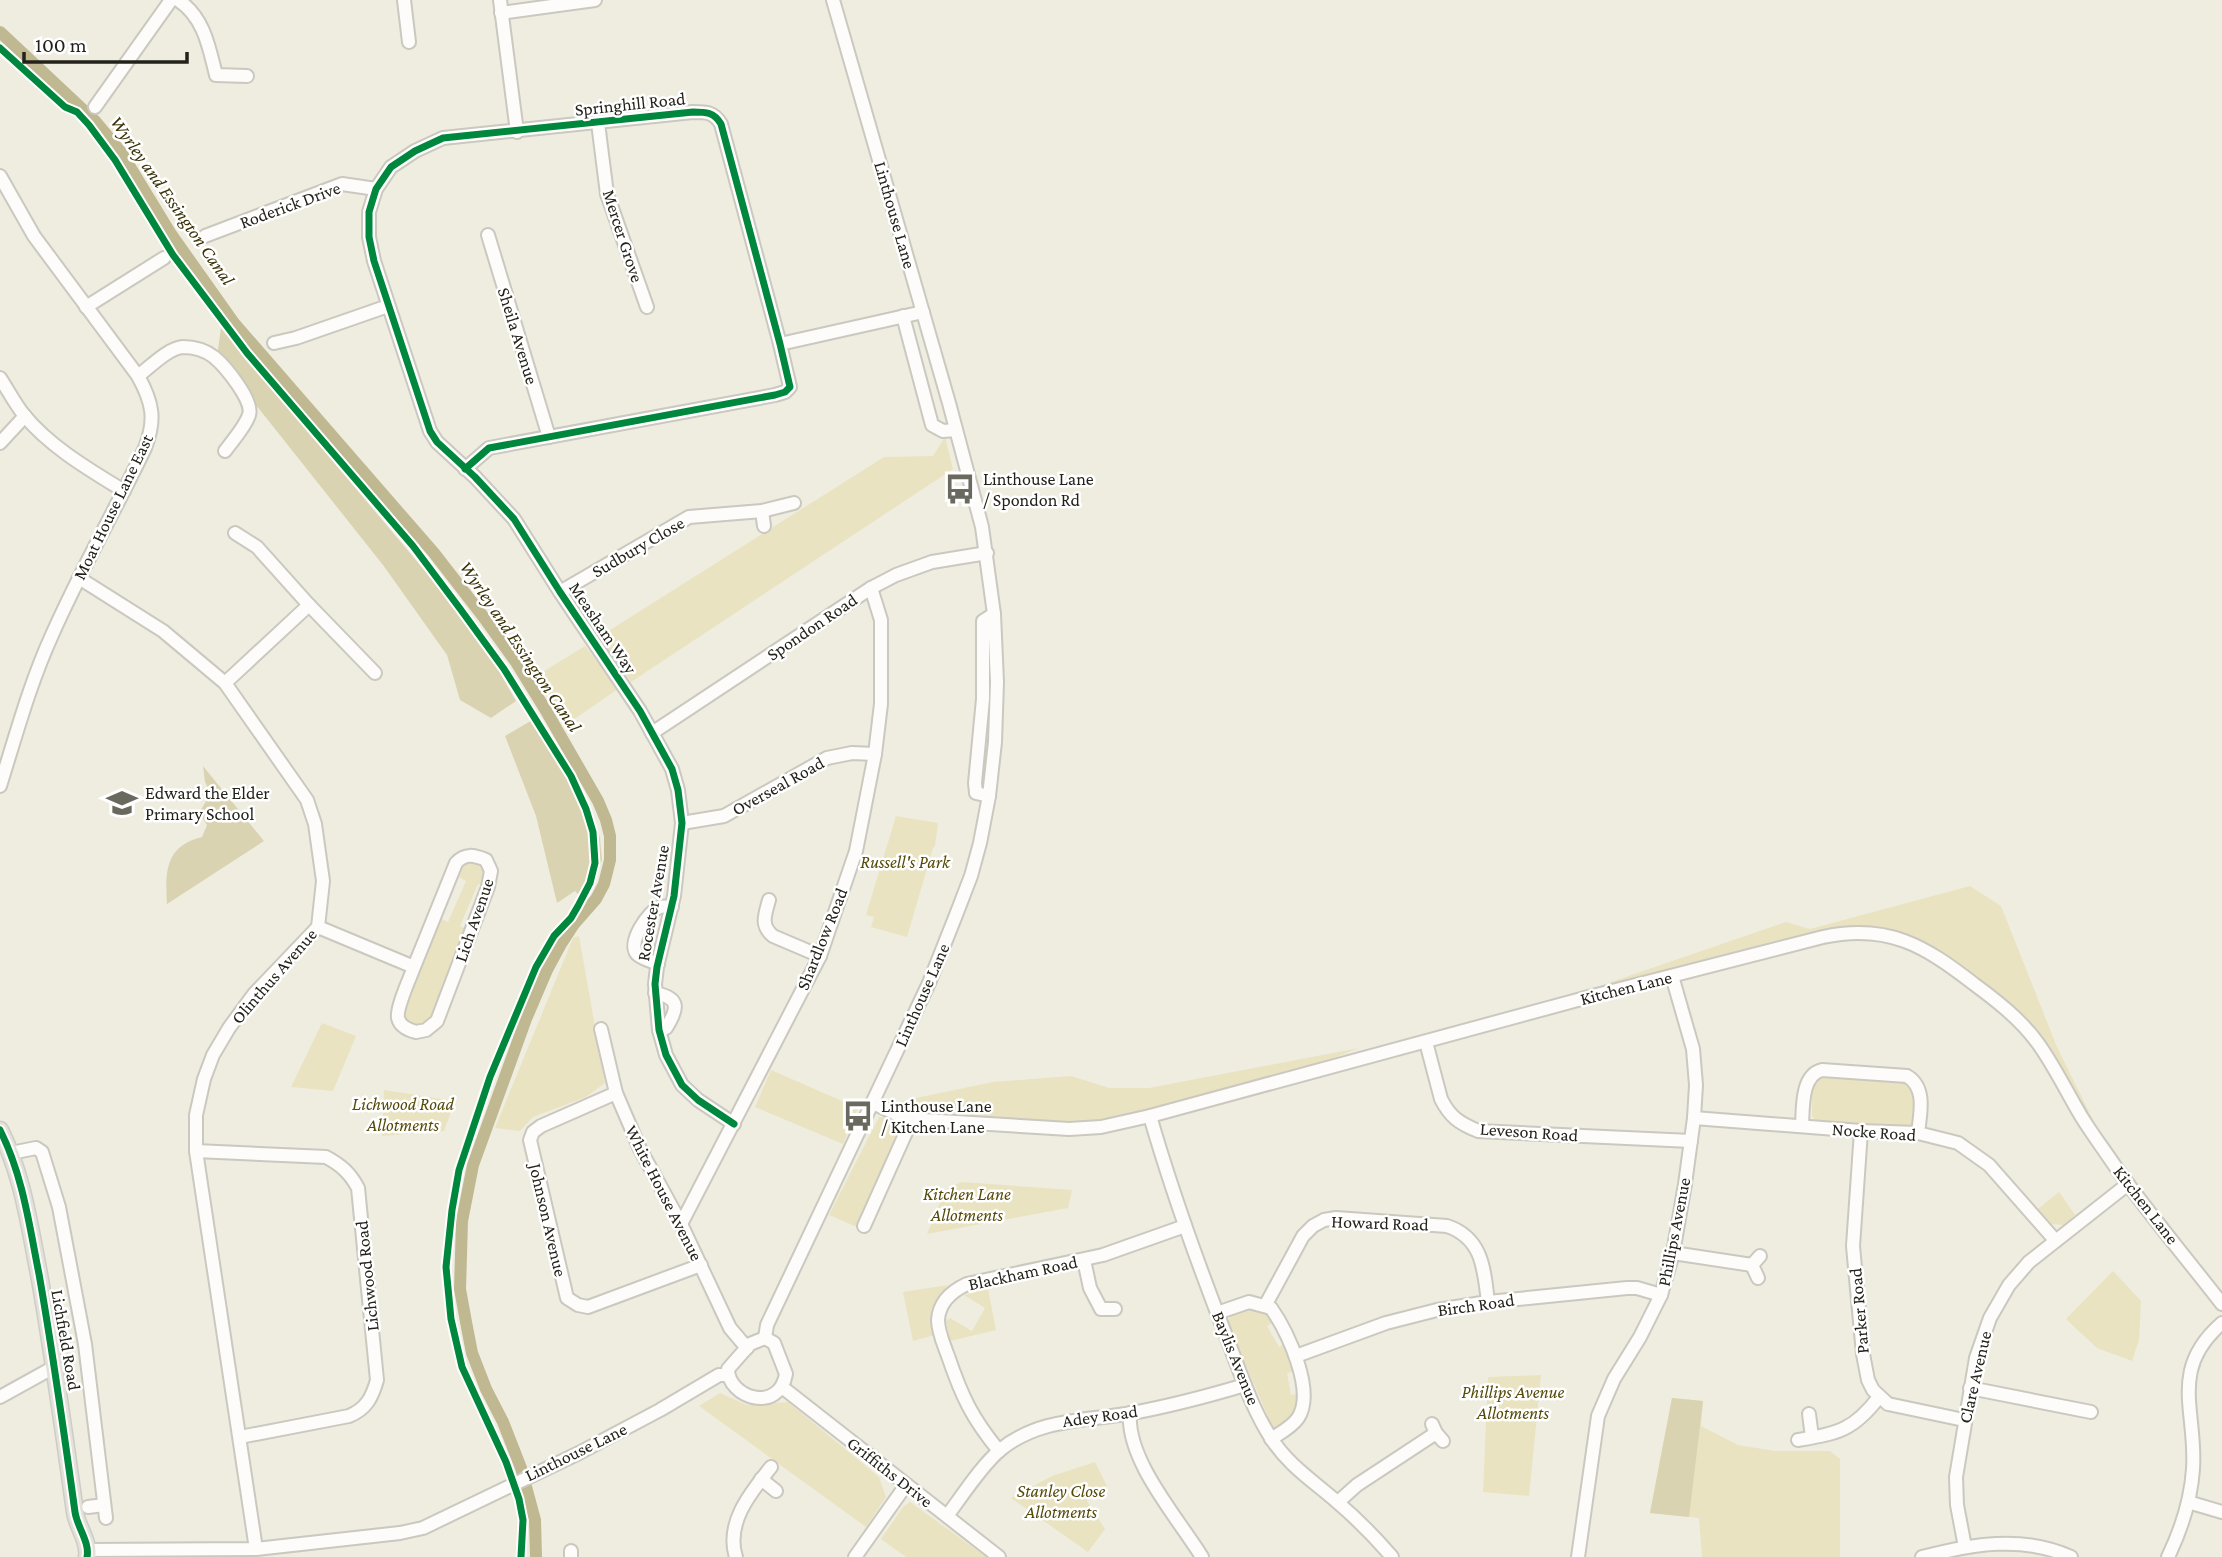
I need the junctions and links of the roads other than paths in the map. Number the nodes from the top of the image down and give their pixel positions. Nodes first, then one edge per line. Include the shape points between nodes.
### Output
1 (171, 0) edge
2 (178, 0) edge
3 (404, 0) edge
4 (595, 0) edge
5 (833, 0) edge
6 (500, 6) edge
7 (409, 42) dead end
8 (247, 76) dead end
9 (95, 107) dead end
10 (598, 123) junction
11 (517, 132) junction
12 (0, 176) edge
13 (376, 189) junction
14 (488, 234) dead end
15 (205, 236) dead end
16 (164, 258) dead end
17 (388, 306) junction
18 (86, 307) junction
19 (647, 307) dead end
20 (923, 312) junction
21 (902, 316) junction
22 (274, 343) dead end
23 (780, 344) junction
24 (138, 376) junction
25 (0, 378) edge
26 (25, 416) junction
27 (956, 430) junction
28 (549, 437) junction
29 (0, 443) edge
30 (225, 451) dead end
31 (465, 469) junction
32 (124, 491) junction
33 (794, 503) dead end
34 (762, 511) junction
35 (765, 526) dead end
36 (235, 533) dead end
37 (987, 553) junction
38 (79, 578) junction
39 (870, 588) junction
40 (560, 592) junction
41 (309, 605) junction
42 (375, 673) dead end
43 (225, 683) junction
44 (652, 733) junction
45 (875, 754) junction
46 (0, 786) edge
47 (682, 823) junction
48 (768, 900) dead end
49 (672, 906) junction
50 (318, 927) junction
51 (820, 956) junction
52 (658, 964) junction
53 (414, 967) junction
54 (1672, 976) junction
55 (655, 993) junction
56 (601, 1029) dead end
57 (659, 1030) junction
58 (1426, 1042) junction
59 (616, 1093) junction
60 (873, 1103) junction
61 (1150, 1116) junction
62 (1694, 1118) junction
63 (912, 1119) junction
64 (734, 1124) junction
65 (1802, 1126) junction
66 (0, 1130) edge
67 (1861, 1131) junction
68 (1918, 1133) junction
69 (1691, 1141) junction
70 (196, 1151) junction
71 (11, 1153) junction
72 (2128, 1184) junction
73 (681, 1224) junction
74 (864, 1226) dead end
75 (1185, 1226) junction
76 (2055, 1240) junction
77 (1673, 1253) junction
78 (1084, 1260) junction
79 (701, 1265) junction
80 (1758, 1278) dead end
81 (1661, 1295) junction
82 (1488, 1302) junction
83 (2222, 1304) edge
84 (1265, 1306) junction
85 (1115, 1309) dead end
86 (1217, 1313) junction
87 (2222, 1323) edge
88 (765, 1338) junction
89 (747, 1348) junction
90 (1296, 1356) junction
91 (56, 1366) junction
92 (728, 1374) junction
93 (1245, 1385) junction
94 (782, 1387) junction
95 (1970, 1388) junction
96 (0, 1397) edge
97 (1879, 1397) junction
98 (2091, 1412) dead end
99 (1130, 1413) junction
100 (1809, 1414) dead end
101 (1964, 1420) junction
102 (1437, 1433) dead end
103 (240, 1437) junction
104 (1812, 1437) junction
105 (1271, 1438) junction
106 (1798, 1440) dead end
107 (999, 1451) junction
108 (771, 1467) dead end
109 (761, 1479) junction
110 (906, 1485) junction
111 (776, 1491) dead end
112 (2188, 1502) junction
113 (1338, 1503) junction
114 (88, 1507) dead end
115 (2222, 1512) edge
116 (947, 1516) junction
117 (1965, 1547) junction
118 (256, 1549) junction
119 (298, 1551) edge
120 (88, 1554) edge
121 (736, 1557) edge
122 (855, 1557) edge
123 (999, 1557) edge
124 (1202, 1557) edge
125 (1392, 1557) edge
126 (1578, 1557) edge
127 (1922, 1557) edge
128 (2071, 1557) edge
129 (2168, 1557) edge

1 - 9 street
2 - 8 street via 188,6 205,33 216,75
3 - 7 street
4 - 6 street
5 - 20 street, Linthouse Lane
6 - 11 street
10 - 11 street, Springhill Road
10 - 19 street, Mercer Grove via 607,194
10 - 23 street, Springhill Road via 693,112 717,117
11 - 13 street, Springhill Road via 443,138 391,167
12 - 18 street, Moat House Lane East via 34,236
13 - 15 street, Roderick Drive via 342,184
13 - 17 street, Springhill Road via 369,212 369,237
14 - 28 street, Sheila Avenue
16 - 18 street
17 - 22 street
17 - 31 street, Springhill Road via 430,431
18 - 24 street, Moat House Lane East
20 - 21 street
20 - 27 street, Linthouse Lane
21 - 23 street
21 - 27 street via 932,425 943,431
23 - 28 street, Springhill Road via 790,387 785,392
24 - 30 street via 181,347 214,357 250,406 249,416
24 - 32 street, Moat House Lane East via 150,402 151,432
25 - 26 street
26 - 29 street
26 - 32 street via 73,458
27 - 37 street, Linthouse Lane
28 - 31 street, Springhill Road via 489,448
31 - 40 street, Measham Way via 514,519
32 - 38 street, Moat House Lane East
33 - 34 street, Sudbury Close
34 - 35 street
34 - 40 street, Sudbury Close via 689,517
36 - 41 street via 257,547
37 - 39 street, Spondon Road via 932,562
37 - 60 street, Linthouse Lane via 994,614 983,621 983,699 975,783 976,793 989,796 971,876 929,983
38 - 43 street, Olinthus Avenue via 163,631
38 - 46 street, Moat House Lane East via 41,660
39 - 44 street, Spondon Road
39 - 45 street, Shardlow Road via 881,620 881,704
40 - 44 street, Measham Way
41 - 42 street
41 - 43 street
43 - 50 street, Olinthus Avenue via 307,800 323,881
44 - 47 street, Measham Way via 678,790
45 - 47 street, Overseal Road via 827,758 724,816
45 - 51 street, Shardlow Road via 856,851
47 - 49 street, Rocester Avenue
48 - 51 street via 763,924 767,931
49 - 52 street, Rocester Avenue
49 - 52 street via 660,907 647,917 636,937 636,953
50 - 53 street
50 - 70 street, Olinthus Avenue via 254,994 213,1055 196,1115
51 - 64 street, Shardlow Road
52 - 55 street, Rocester Avenue
53 - 53 street, Lich Avenue via 456,863 467,855 486,860 491,871 488,887 437,1021 416,1032 401,1025 398,1018
54 - 58 street, Kitchen Lane
54 - 62 street, Phillips Avenue via 1693,1049
54 - 72 street, Kitchen Lane via 1843,933 1893,936 1913,943 1941,959 2025,1028
55 - 57 street, Rocester Avenue
55 - 57 street via 668,996 676,1008 666,1028
56 - 59 street, White House Avenue
57 - 64 street, Rocester Avenue via 682,1086
58 - 61 street, Kitchen Lane
58 - 69 street, Leveson Road via 1445,1108 1456,1121 1478,1131
59 - 73 street, White House Avenue
59 - 79 street, Johnson Avenue via 541,1126 530,1140 567,1298 588,1307
60 - 63 street, Kitchen Lane
60 - 88 street, Linthouse Lane via 767,1325
61 - 63 street, Kitchen Lane via 1083,1129
61 - 75 street, Baylis Avenue
62 - 65 street, Nocke Road
62 - 69 street, Phillips Avenue
63 - 74 street
64 - 73 street, Shardlow Road
65 - 67 street, Nocke Road
65 - 68 street via 1808,1082 1815,1071 1822,1070 1912,1079 1920,1092
66 - 71 main road, Lichfield Road
67 - 68 street, Nocke Road
67 - 97 street, Parker Road via 1854,1267 1865,1370
68 - 76 street, Nocke Road via 1958,1143 1989,1165
69 - 77 street, Phillips Avenue
70 - 103 street, Olinthus Avenue
70 - 103 street, Lichwood Road via 326,1157 340,1164 358,1188 377,1380 373,1394 359,1412 349,1416
71 - 91 main road, Lichfield Road via 23,1189
71 - 114 street, Lichfield Road via 36,1148 42,1153 59,1207 85,1344 105,1511
72 - 76 street, Clare Avenue
72 - 83 street, Kitchen Lane
73 - 79 street, White House Avenue
75 - 78 street, Blackham Road
75 - 86 street, Baylis Avenue
76 - 95 street, Clare Avenue via 2019,1272 1998,1301 1982,1337
77 - 80 street via 1756,1261
77 - 81 street, Phillips Avenue
78 - 85 street via 1090,1288 1101,1309
78 - 107 street, Blackham Road via 967,1284 947,1297 941,1308 940,1334 961,1393 976,1423
79 - 89 street, White House Avenue via 730,1328
81 - 82 street, Birch Road via 1627,1288
81 - 126 street, Phillips Avenue via 1598,1416
82 - 84 street, Howard Road via 1484,1263 1468,1236 1457,1229 1336,1218 1324,1220 1303,1236
82 - 90 street, Birch Road via 1386,1323
84 - 86 street via 1249,1303
84 - 90 street via 1278,1318
86 - 93 street, Baylis Avenue
87 - 112 street via 2199,1351 2188,1379 2194,1457
88 - 89 street
88 - 94 street via 775,1343 784,1370
89 - 92 street
90 - 105 street via 1303,1408 1293,1423
91 - 96 street
91 - 120 main road, Lichfield Road via 76,1519
92 - 94 street via 752,1398 775,1394
92 - 119 street, Linthouse Lane via 424,1528
93 - 99 street, Adey Road
93 - 105 street, Baylis Avenue
94 - 110 street, Griffiths Drive
95 - 98 street
95 - 101 street, Clare Avenue
97 - 101 street via 1898,1407
97 - 104 street via 1860,1418 1836,1433
99 - 107 street, Adey Road via 1053,1423
99 - 124 street via 1133,1444
100 - 104 street
101 - 117 street, Clare Avenue via 1956,1488
102 - 113 street via 1357,1485
103 - 118 street, Olinthus Avenue
104 - 106 street
105 - 113 street, Baylis Avenue via 1298,1470
107 - 116 street, Adey Road
108 - 109 street
109 - 111 street
109 - 121 street via 741,1509 733,1540
110 - 116 street, Griffiths Drive
110 - 122 street
112 - 115 street
112 - 129 street
113 - 125 street, Baylis Avenue
116 - 123 street, Griffiths Drive
117 - 127 street
117 - 128 street via 2035,1545
118 - 119 street, Linthouse Lane
118 - 120 street, Linthouse Lane

